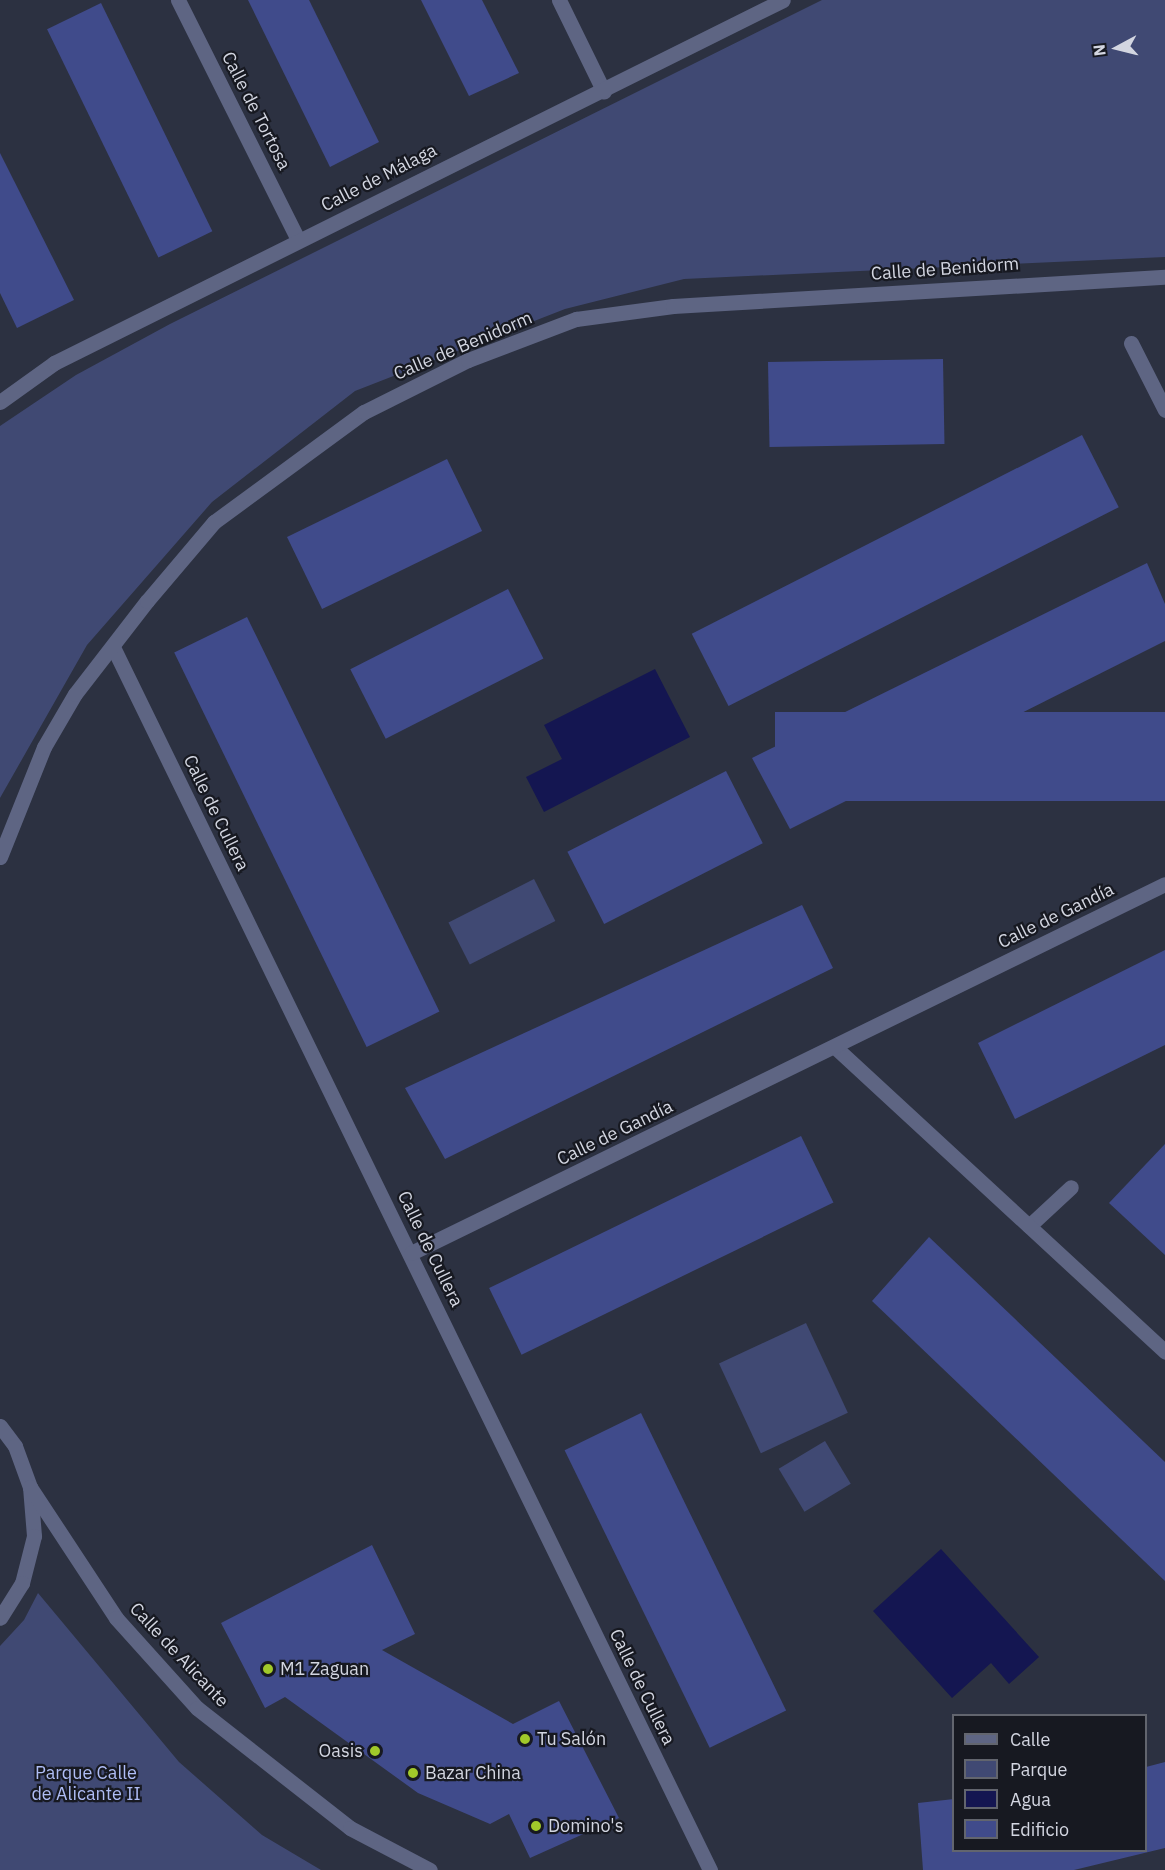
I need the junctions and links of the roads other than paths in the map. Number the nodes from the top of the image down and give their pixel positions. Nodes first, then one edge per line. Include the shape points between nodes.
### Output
1 (178, 0) edge
2 (559, 0) edge
3 (783, 0) edge
4 (604, 92) junction
5 (298, 240) junction
6 (1165, 277) edge
7 (1131, 343) dead end
8 (0, 402) edge
9 (1165, 410) edge
10 (113, 647) junction
11 (0, 857) edge
12 (1165, 884) edge
13 (836, 1048) junction
14 (1071, 1187) dead end
15 (1029, 1226) junction
16 (411, 1253) junction
17 (1165, 1352) edge
18 (0, 1426) edge
19 (30, 1487) junction
20 (0, 1618) edge
21 (430, 1870) edge
22 (710, 1870) edge

1 - 5 street, Calle de Tortosa
2 - 4 street
3 - 4 street, Calle de Málaga
4 - 5 street, Calle de Málaga
5 - 8 street, Calle de Málaga via 54,363
6 - 10 street, Calle de Benidorm via 674,306 576,320 468,360 364,412 289,464 214,522
7 - 9 street
10 - 11 street, Calle de Benidorm via 75,694 44,747
10 - 16 street, Calle de Cullera
12 - 13 street, Calle de Gandía
13 - 15 street
13 - 16 street, Calle de Gandía
14 - 15 street
15 - 17 street
16 - 22 street, Calle de Cullera
18 - 19 street via 15,1446
19 - 20 street via 31,1545 22,1582
19 - 21 street, Calle de Alicante via 116,1618 197,1708 350,1828

